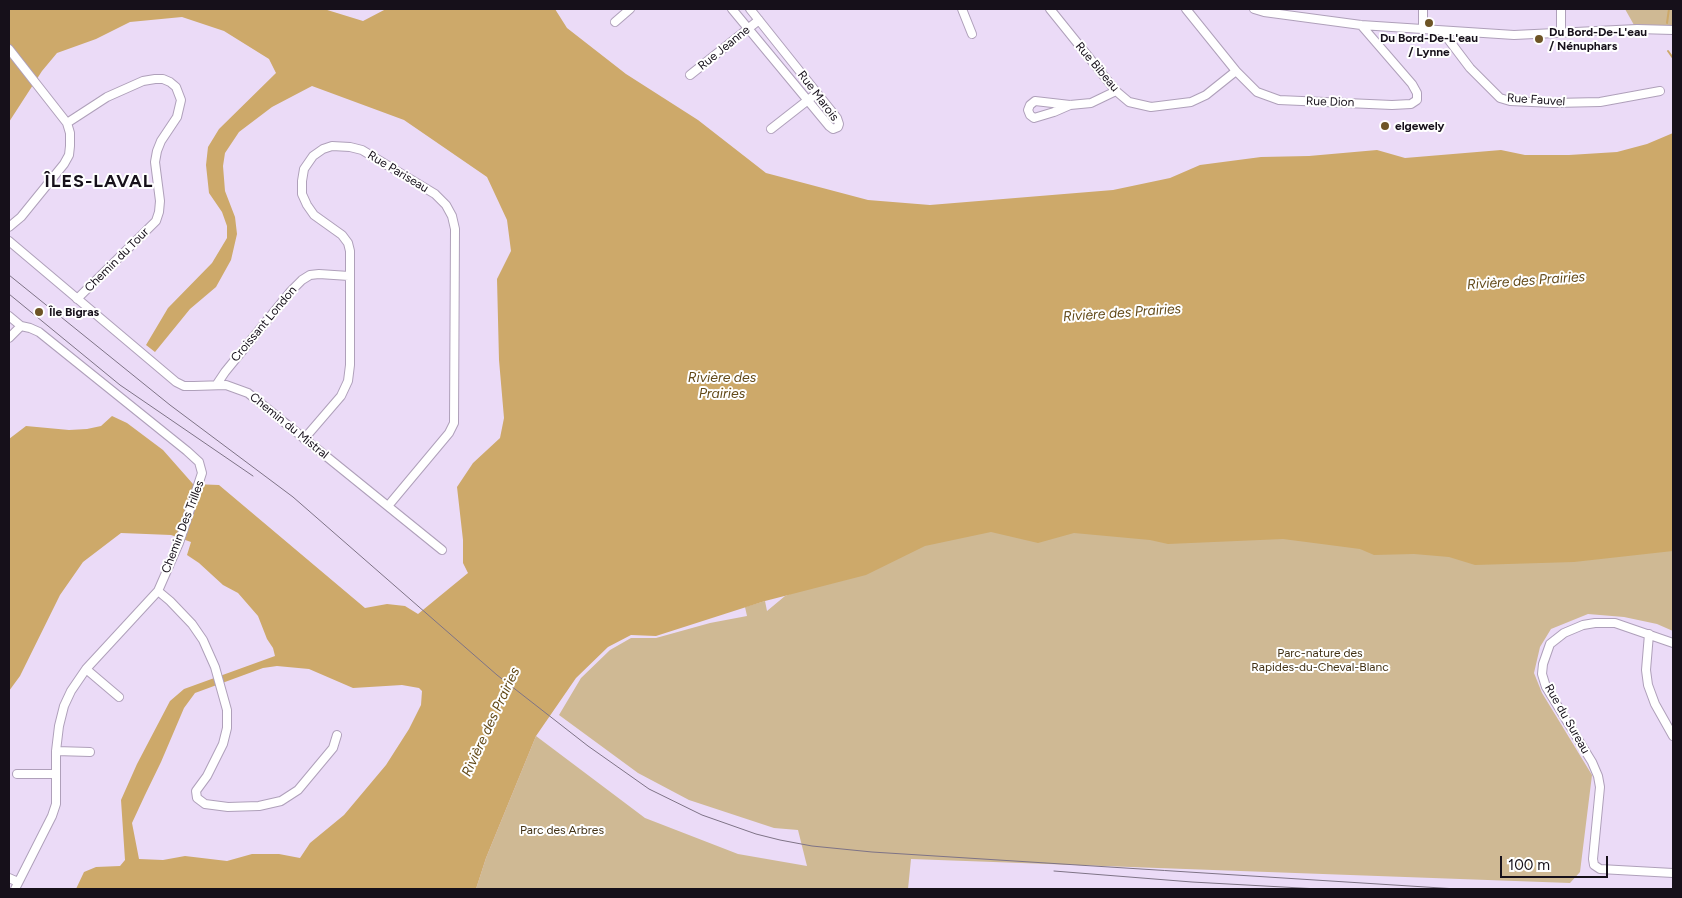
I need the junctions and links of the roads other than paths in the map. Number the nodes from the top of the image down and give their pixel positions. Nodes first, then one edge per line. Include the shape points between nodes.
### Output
1 (630, 9) edge
2 (732, 9) edge
3 (750, 9) edge
4 (962, 9) edge
5 (1050, 9) edge
6 (1186, 9) edge
7 (1254, 9) edge
8 (1423, 9) edge
9 (1561, 9) edge
10 (1264, 10) edge
11 (1276, 11) edge
12 (759, 20) junction
13 (615, 22) dead end
14 (1361, 25) junction
15 (749, 29) junction
16 (1422, 29) junction
17 (1673, 30) edge
18 (1442, 31) junction
19 (1561, 32) junction
20 (972, 34) dead end
21 (9, 49) edge
22 (1236, 71) junction
23 (690, 75) dead end
24 (1116, 90) junction
25 (1660, 91) dead end
26 (817, 93) junction
27 (808, 101) junction
28 (1070, 105) junction
29 (67, 123) junction
30 (771, 129) dead end
31 (9, 227) edge
32 (9, 241) edge
33 (348, 276) junction
34 (77, 299) junction
35 (9, 316) edge
36 (21, 326) junction
37 (9, 338) edge
38 (218, 384) junction
39 (304, 439) junction
40 (388, 506) junction
41 (442, 550) dead end
42 (158, 591) junction
43 (1649, 634) junction
44 (1673, 643) edge
45 (86, 669) junction
46 (120, 697) dead end
47 (337, 735) dead end
48 (1673, 735) edge
49 (56, 751) junction
50 (90, 752) dead end
51 (17, 774) dead end
52 (56, 774) junction
53 (1673, 873) edge
54 (9, 878) edge
55 (17, 886) edge

1 - 13 street
2 - 15 street, Rue Marois
3 - 12 street, Rue Marois
4 - 20 street
5 - 24 street, Rue Bibeau
6 - 22 street, Rue Dion
7 - 10 street
8 - 16 street
9 - 19 street
10 - 11 street
11 - 14 street
12 - 15 street, Rue Jeanne
12 - 26 street, Rue Marois
14 - 16 street
14 - 22 street, Rue Dion via 1412,84 1417,100 1411,104 1392,105 1279,100 1256,92
15 - 23 street, Rue Jeanne
15 - 27 street, Rue Marois
16 - 18 street
17 - 19 street
18 - 19 street via 1514,35
18 - 25 street, Rue Fauvel via 1470,68 1500,98 1510,101 1600,102
21 - 29 street
22 - 24 street, Rue Bibeau via 1206,95 1169,106 1151,107 1129,102
24 - 28 street via 1091,103
26 - 27 street
26 - 27 street, Rue Marois via 837,118 838,127 828,126
27 - 30 street
28 - 28 street via 1035,101 1028,110 1034,118
29 - 31 street via 69,155 64,164
29 - 34 street, Chemin du Tour via 107,97 155,79 170,82 176,87 181,100 177,117 157,151 155,162 160,201 156,221
32 - 34 street, Chemin du Tour
33 - 38 street, Croissant London via 320,274 302,280
33 - 39 street, Rue Pariseau via 348,381 340,396
33 - 40 street, Rue Pariseau via 348,243 314,215 302,194 304,169 313,156 332,146 362,150 435,194 446,205 455,230 454,423
34 - 38 street, Chemin du Mistral via 176,382 184,386
35 - 36 street, Chemin Des Trilles
36 - 37 street
36 - 42 street, Chemin Des Trilles via 39,332 195,457 202,468 201,482
38 - 39 street, Chemin du Mistral via 248,393
39 - 40 street, Chemin du Mistral
40 - 41 street, Chemin du Mistral
42 - 45 street, Chemin Des Trilles
42 - 47 street via 170,600 203,640 215,667 227,710 227,728 219,752 196,791 197,798 205,804 228,807 281,801 298,790 333,748
43 - 44 street, Rue du Sureau
43 - 48 street via 1648,685 1654,704
43 - 53 street, Rue du Sureau via 1615,624 1583,625 1564,633 1550,644 1542,674 1546,687 1598,776 1600,788 1594,865 1600,869
45 - 46 street
45 - 49 street, Chemin Des Trilles via 64,706
49 - 50 street
49 - 52 street, Chemin Des Trilles
51 - 52 street
52 - 55 street, Chemin Des Trilles via 56,804 52,816
54 - 55 street, Chemin Des Trilles

